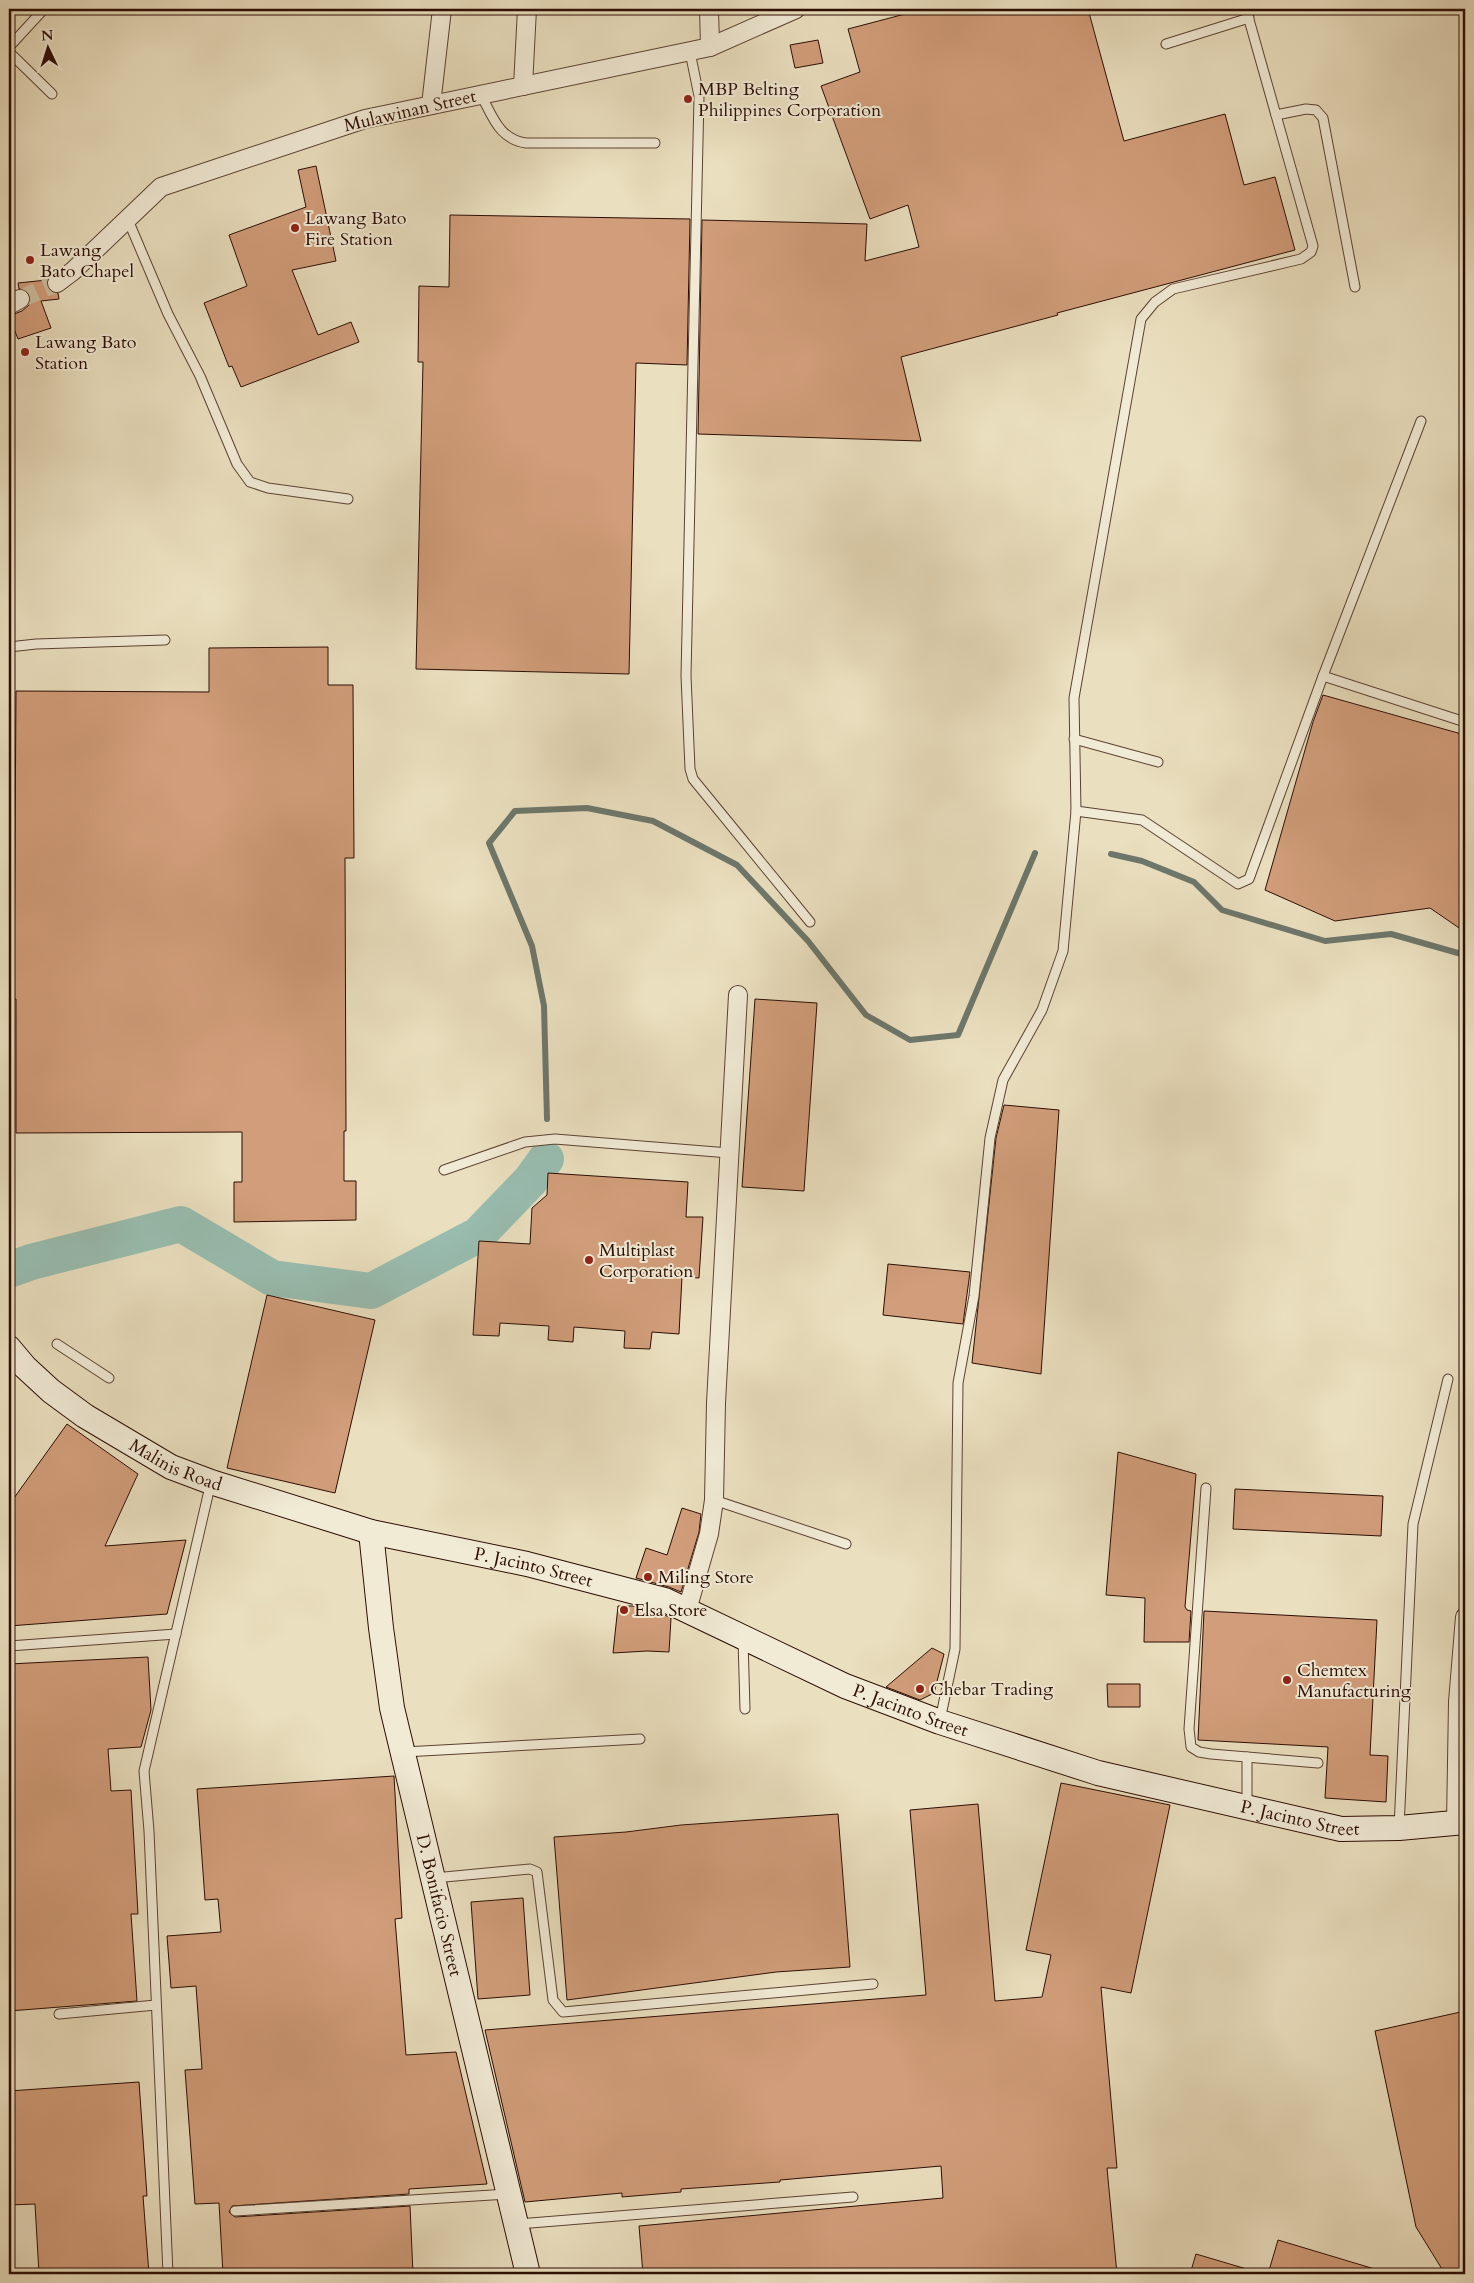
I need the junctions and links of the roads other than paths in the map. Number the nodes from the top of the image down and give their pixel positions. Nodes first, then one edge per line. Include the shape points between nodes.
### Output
1 (44, 9) edge
2 (442, 9) edge
3 (527, 9) edge
4 (708, 9) edge
5 (796, 9) edge
6 (1246, 9) edge
7 (1250, 18) junction
8 (1166, 44) dead end
9 (9, 47) edge
10 (710, 47) junction
11 (9, 52) edge
12 (690, 52) junction
13 (523, 86) junction
14 (52, 94) dead end
15 (481, 95) junction
16 (432, 105) junction
17 (1276, 115) junction
18 (655, 143) dead end
19 (128, 220) junction
20 (57, 283) tunnel mouth
21 (1355, 286) dead end
22 (1421, 421) dead end
23 (348, 499) dead end
24 (165, 640) dead end
25 (9, 646) edge
26 (1322, 676) junction
27 (1465, 722) edge
28 (1074, 739) junction
29 (1158, 762) dead end
30 (1076, 810) junction
31 (810, 922) dead end
32 (738, 995) dead end
33 (729, 1153) junction
34 (444, 1170) dead end
35 (57, 1344) dead end
36 (9, 1348) edge
37 (109, 1378) dead end
38 (1448, 1379) dead end
39 (211, 1482) junction
40 (1206, 1488) dead end
41 (714, 1500) junction
42 (371, 1532) junction
43 (846, 1544) dead end
44 (687, 1610) junction
45 (1465, 1617) edge
46 (176, 1634) junction
47 (743, 1637) junction
48 (9, 1646) edge
49 (744, 1710) dead end
50 (940, 1722) junction
51 (640, 1738) dead end
52 (402, 1752) junction
53 (1247, 1757) junction
54 (1318, 1763) dead end
55 (1247, 1808) junction
56 (1461, 1822) edge
57 (1399, 1828) junction
58 (432, 1878) junction
59 (873, 1984) dead end
60 (156, 2005) junction
61 (59, 2014) dead end
62 (508, 2194) junction
63 (853, 2197) dead end
64 (235, 2211) dead end
65 (515, 2224) junction
66 (168, 2274) edge
67 (528, 2274) edge

1 - 9 lane
2 - 16 street
3 - 13 street
4 - 10 street
5 - 10 street, Mulawinan Street
6 - 7 lane
7 - 8 lane
7 - 17 lane
10 - 12 street, Mulawinan Street
11 - 14 lane
12 - 13 street, Mulawinan Street
12 - 31 lane via 699,96 686,676 690,769 693,779
13 - 15 street, Mulawinan Street
15 - 16 street, Mulawinan Street
15 - 18 lane via 496,123 514,141
16 - 19 street, Mulawinan Street via 364,119 161,187
17 - 21 lane via 1306,109 1316,110 1323,118
17 - 28 lane via 1313,246 1311,252 1301,259 1173,289 1155,302 1141,319 1074,698
19 - 20 street, Mulawinan Street
19 - 23 lane via 237,464 250,482 268,488
22 - 26 lane
24 - 25 lane
26 - 27 lane
26 - 30 lane via 1245,883 1238,884 1142,820
28 - 29 lane
28 - 30 lane
30 - 50 lane via 1063,951 1042,1010 1002,1080 990,1138 974,1296 958,1382 955,1649
32 - 33 street
33 - 34 lane via 555,1139 525,1142
33 - 41 street
35 - 37 lane
36 - 39 main road, Malinis Road via 44,1385 85,1416 171,1467
38 - 57 lane via 1413,1524
39 - 42 main road, Malinis Road
39 - 46 lane
40 - 53 lane via 1188,1738 1191,1747 1199,1752
41 - 43 lane
41 - 44 street via 709,1534
42 - 44 main road, P. Jacinto Street via 527,1564 665,1600
42 - 52 main road, D. Bonifacio Street via 386,1670
44 - 47 main road, P. Jacinto Street
45 - 56 street via 1458,1702
46 - 48 lane
46 - 60 lane via 144,1771
47 - 49 lane
47 - 50 main road, P. Jacinto Street via 845,1686
50 - 55 main road, P. Jacinto Street via 1098,1773
51 - 52 lane
52 - 58 main road, D. Bonifacio Street
53 - 54 lane
53 - 55 lane
55 - 57 main road, P. Jacinto Street via 1341,1829
56 - 57 main road, P. Jacinto Street
58 - 59 lane via 537,1872 553,2000 562,2012
58 - 62 main road, D. Bonifacio Street
60 - 61 lane
60 - 66 lane
62 - 64 lane
62 - 65 main road, D. Bonifacio Street
63 - 65 lane
65 - 67 main road, D. Bonifacio Street

